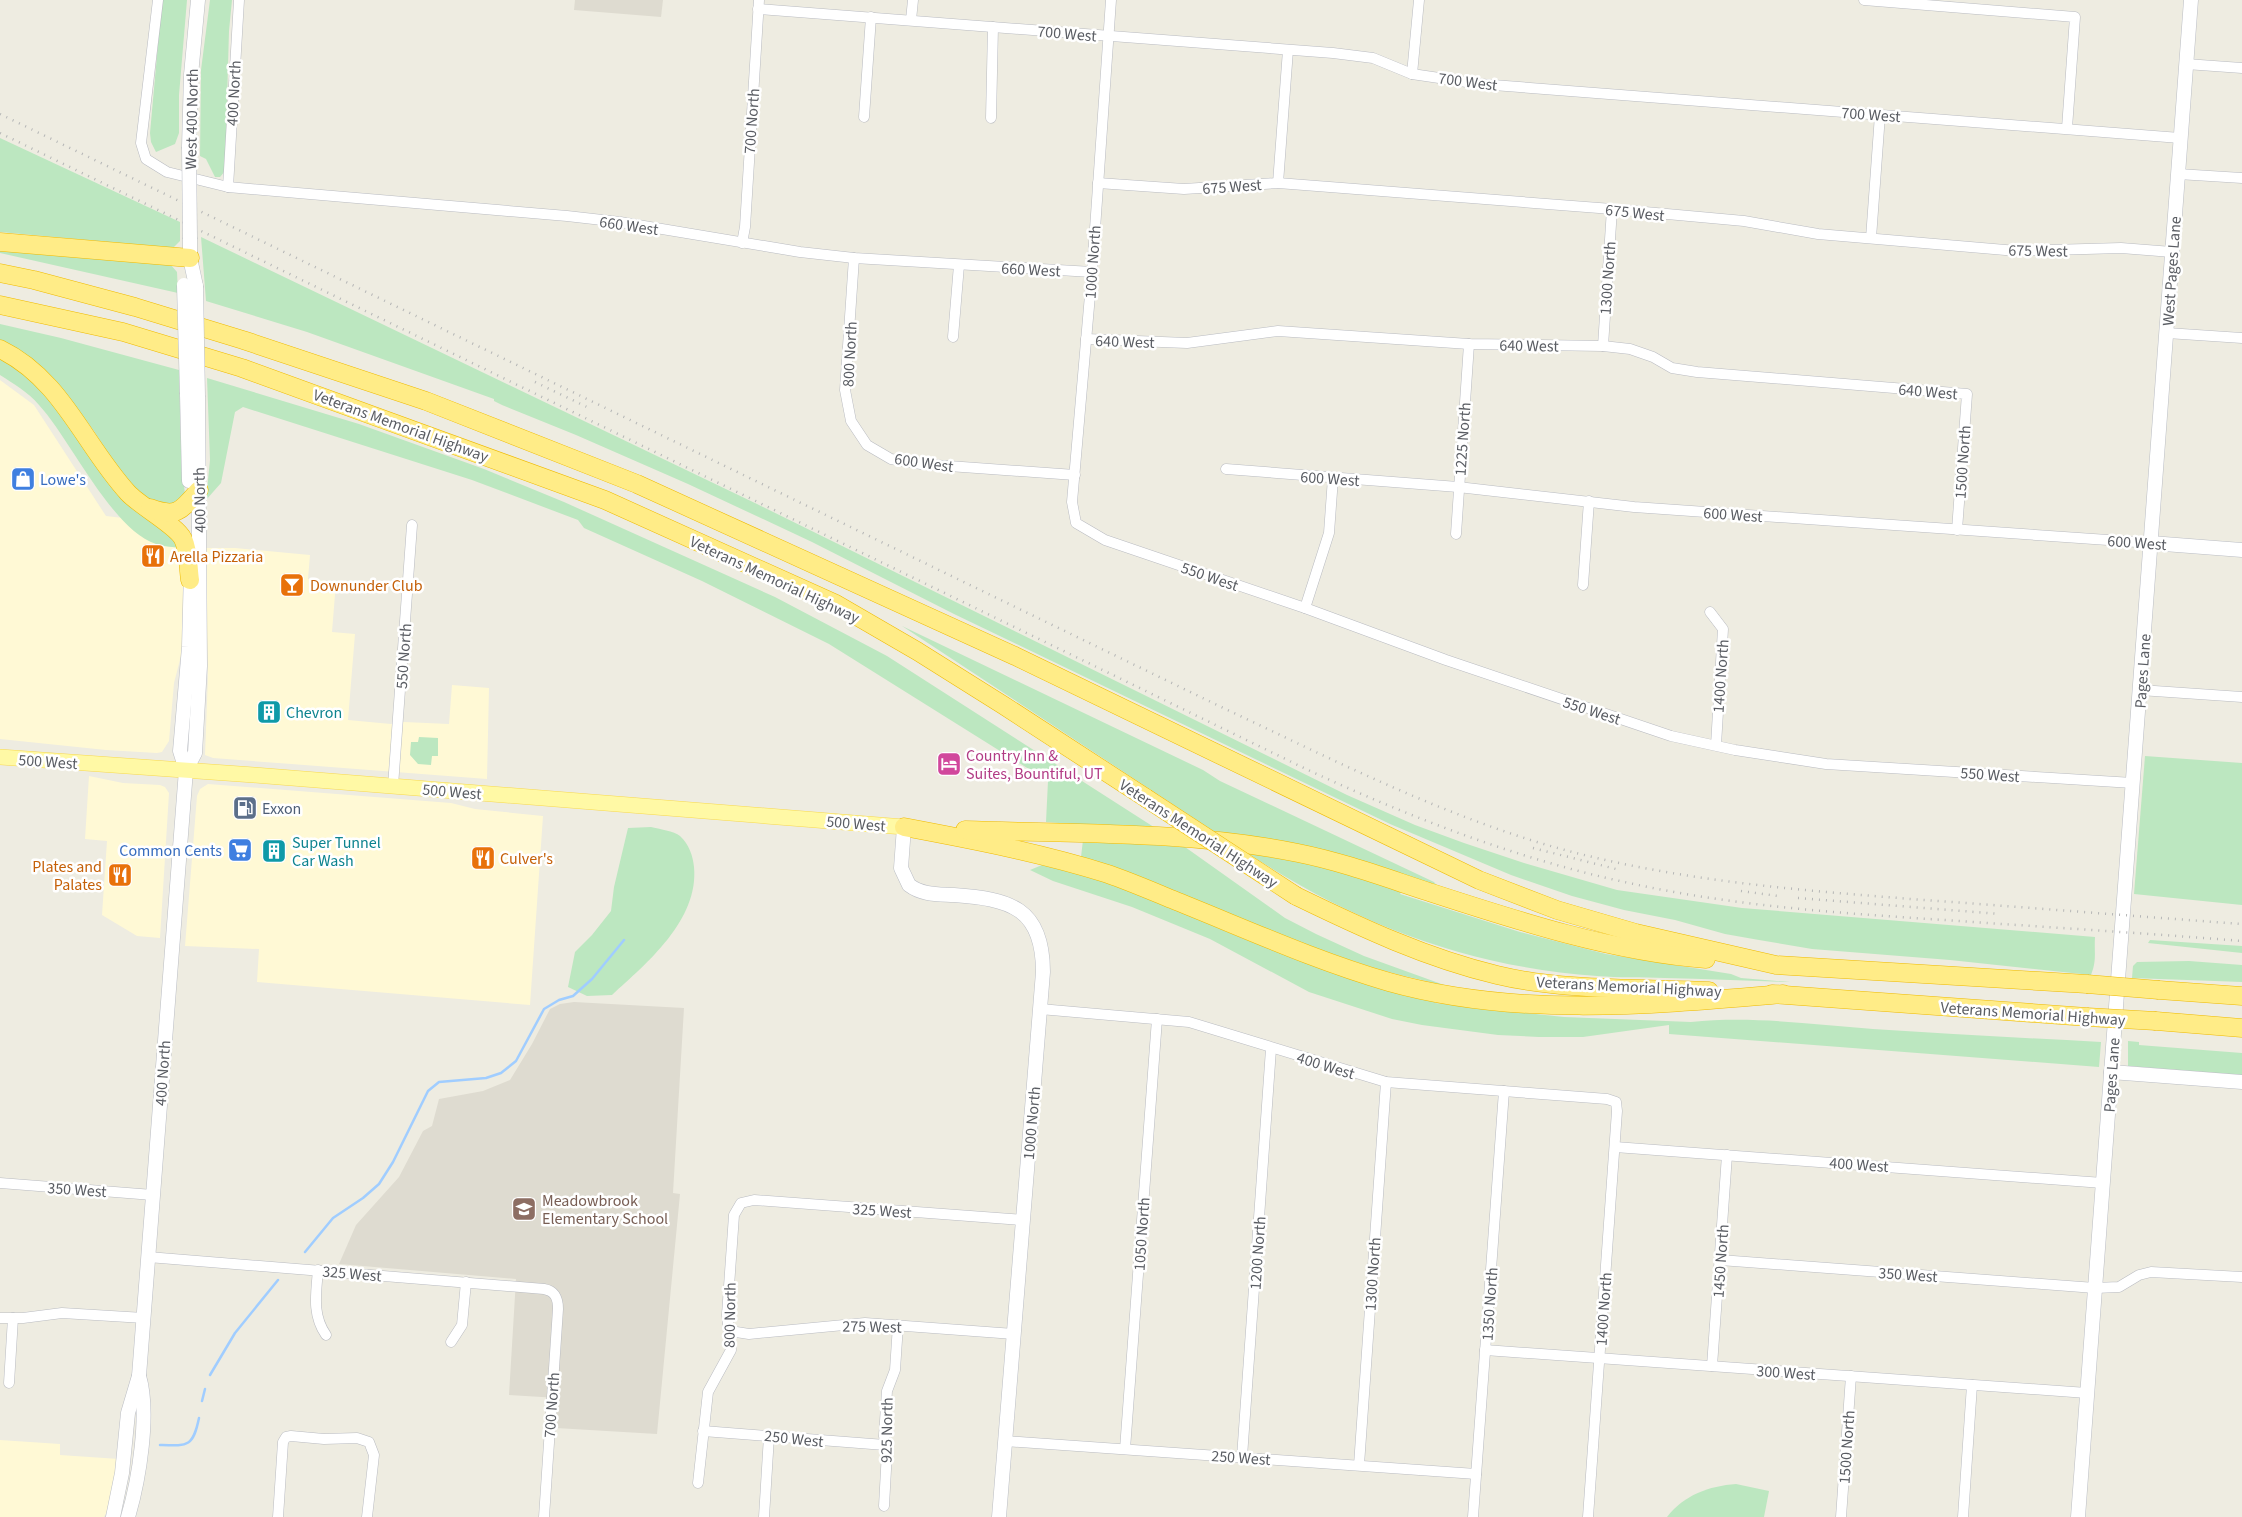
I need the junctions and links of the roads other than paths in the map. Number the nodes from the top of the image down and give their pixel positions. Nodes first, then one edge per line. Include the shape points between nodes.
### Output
1 (158, 0) edge
2 (198, 0) edge
3 (239, 0) edge
4 (913, 0) edge
5 (1111, 0) edge
6 (1420, 0) edge
7 (1864, 0) edge
8 (2190, 0) edge
9 (758, 4) edge
10 (871, 17) junction
11 (911, 20) junction
12 (993, 27) junction
13 (1109, 36) junction
14 (1288, 50) junction
15 (2186, 64) junction
16 (2242, 68) edge
17 (1412, 74) junction
18 (1880, 115) junction
19 (864, 117) dead end
20 (991, 118) dead end
21 (2067, 128) junction
22 (2180, 138) junction
23 (2178, 174) junction
24 (2242, 178) edge
25 (1098, 183) junction
26 (1278, 183) junction
27 (228, 187) junction
28 (1612, 209) junction
29 (1872, 238) junction
30 (190, 239) joint
31 (0, 242) edge
32 (742, 243) junction
33 (2172, 252) junction
34 (190, 258) junction
35 (854, 258) junction
36 (958, 265) junction
37 (1092, 272) junction
38 (0, 273) edge
39 (0, 305) edge
40 (2167, 333) junction
41 (953, 337) dead end
42 (2242, 338) edge
43 (1086, 339) junction
44 (1469, 344) junction
45 (1603, 346) junction
46 (0, 349) edge
47 (1966, 394) joint
48 (867, 445) joint
49 (1226, 469) dead end
50 (1075, 475) junction
51 (1333, 478) junction
52 (1458, 486) junction
53 (194, 496) junction
54 (1589, 501) junction
55 (142, 505) junction
56 (1076, 523) joint
57 (412, 525) dead end
58 (1957, 530) junction
59 (1456, 534) dead end
60 (2151, 542) junction
61 (2242, 550) edge
62 (190, 580) junction
63 (1583, 584) dead end
64 (1305, 608) junction
65 (1710, 612) dead end
66 (2140, 690) junction
67 (2242, 697) edge
68 (1716, 745) junction
69 (0, 757) edge
70 (186, 770) junction
71 (2133, 783) junction
72 (393, 786) junction
73 (904, 827) junction
74 (1776, 965) junction
75 (1783, 994) junction
76 (2242, 996) edge
77 (1040, 1009) junction
78 (1157, 1019) junction
79 (2242, 1028) edge
80 (1272, 1049) junction
81 (2112, 1072) junction
82 (1386, 1082) junction
83 (2242, 1082) edge
84 (1504, 1091) junction
85 (1616, 1102) joint
86 (1615, 1147) junction
87 (1728, 1155) junction
88 (0, 1183) edge
89 (2103, 1183) junction
90 (153, 1195) junction
91 (741, 1203) joint
92 (1023, 1220) junction
93 (148, 1257) junction
94 (1720, 1260) junction
95 (318, 1270) junction
96 (2242, 1277) edge
97 (466, 1282) junction
98 (2095, 1288) junction
99 (554, 1293) joint
100 (0, 1318) edge
101 (13, 1318) junction
102 (144, 1318) junction
103 (898, 1326) junction
104 (730, 1332) junction
105 (1014, 1334) junction
106 (326, 1335) dead end
107 (451, 1342) dead end
108 (1485, 1350) junction
109 (1599, 1358) junction
110 (1712, 1366) junction
111 (139, 1376) junction
112 (1851, 1376) junction
113 (9, 1383) dead end
114 (1972, 1385) junction
115 (2087, 1393) junction
116 (703, 1431) junction
117 (769, 1436) junction
118 (1005, 1441) junction
119 (885, 1445) junction
120 (1125, 1449) junction
121 (1242, 1457) junction
122 (1358, 1465) junction
123 (1476, 1474) junction
124 (698, 1483) dead end
125 (884, 1506) dead end
126 (113, 1517) edge
127 (128, 1517) edge
128 (278, 1517) edge
129 (367, 1517) edge
130 (544, 1517) edge
131 (764, 1517) edge
132 (999, 1517) edge
133 (1473, 1517) edge
134 (1588, 1517) edge
135 (1841, 1517) edge
136 (1963, 1517) edge
137 (2078, 1517) edge

1 - 27 street, 660 West via 141,143 146,159 168,172
2 - 30 street, West 400 North, bridge via 191,75
3 - 27 street, 400 North
4 - 11 street
5 - 13 street, 1000 North
6 - 17 street
7 - 21 street via 2075,17
8 - 15 street, West Pages Lane
9 - 10 street, 700 West
9 - 32 street, 700 North
10 - 11 street, 700 West
10 - 19 street
11 - 12 street, 700 West
12 - 13 street, 700 West
12 - 20 street
13 - 14 street, 700 West
13 - 25 street, 1000 North
14 - 17 street, 700 West via 1373,58
14 - 26 street
15 - 16 street
15 - 22 street, West Pages Lane
17 - 18 street, 700 West via 1480,84
18 - 21 street, 700 West
18 - 29 street
21 - 22 street, 700 West
22 - 23 street, West Pages Lane
23 - 24 street
23 - 33 street, West Pages Lane
25 - 26 street, 675 West via 1184,189
25 - 37 street, 1000 North
26 - 28 street, 675 West
27 - 32 street, 660 West via 558,215
28 - 29 street, 675 West
28 - 45 street, 1300 North
29 - 33 street, 675 West via 2017,251 2121,248
30 - 34 street, 400 North
31 - 34 highway
32 - 35 street, 660 West
33 - 40 street, West Pages Lane
34 - 53 street, 400 North, bridge
35 - 36 street, 660 West
35 - 48 street, 800 North via 846,390 851,421
36 - 37 street, 660 West
36 - 41 street
37 - 43 street, 1000 North
38 - 74 highway, Veterans Memorial Highway via 135,307 426,401 637,484 979,639 1479,880 1557,910 1636,933
39 - 75 highway, Veterans Memorial Highway, bridge via 123,332 242,368 605,500 836,604 1003,705 1296,896 1426,955 1498,975 1553,984
40 - 42 street
40 - 60 street, West Pages Lane
43 - 44 street, 640 West via 1186,343 1278,331
43 - 50 street, 1000 North
44 - 45 street, 640 West
44 - 52 street, 1225 North
45 - 47 street, 640 West via 1630,349 1672,368 1697,372
46 - 55 highway via 42,379 68,408 117,480
47 - 58 street, 1500 North
48 - 50 street, 600 West via 891,459 921,464
49 - 51 street, 600 West
50 - 56 street, 1000 North via 1072,502
51 - 52 street, 600 West
51 - 64 street via 1329,533
52 - 54 street, 600 West
52 - 59 street, 1225 North
53 - 55 highway via 175,513 164,513
53 - 62 street, 400 North
53 - 70 street, 400 North via 200,666 195,752
54 - 58 street, 600 West
54 - 63 street
55 - 62 highway via 183,539
56 - 64 street, 550 West via 1105,540
57 - 72 street, 550 North
58 - 60 street, 600 West
60 - 61 street, 600 West
60 - 66 street, Pages Lane
62 - 70 street, 400 North via 189,648 180,751
64 - 68 street, 550 West via 1548,695 1671,736
65 - 68 street, 1400 North via 1723,629
66 - 67 street
66 - 71 street, Pages Lane
68 - 71 street, 550 West via 1826,764
69 - 70 main road, 500 West
70 - 72 main road, 500 West
70 - 90 street, 400 North
71 - 81 street, Pages Lane
72 - 73 main road, 500 West
73 - 74 highway via 1132,836 1249,845 1343,864 1606,944 1702,959
73 - 75 highway via 1013,848 1109,875 1306,954 1389,982 1440,992 1483,1000 1543,1004 1639,1005
73 - 77 street, 1000 North via 901,868 909,886 924,893 995,899 1015,908 1032,924 1042,954
74 - 76 highway, Veterans Memorial Highway, bridge
75 - 79 highway, Veterans Memorial Highway, bridge
77 - 78 street, 400 West
77 - 92 street, 1000 North
78 - 80 street, 400 West via 1190,1022
78 - 120 street, 1050 North
80 - 82 street, 400 West
80 - 121 street, 1200 North
81 - 83 street
81 - 89 street, Pages Lane
82 - 84 street, 400 West
82 - 122 street, 1300 North
84 - 85 street, 400 West
84 - 108 street, 1350 North
85 - 86 street, 1400 North
86 - 87 street, 400 West
86 - 109 street, 1400 North
87 - 89 street, 400 West
87 - 94 street, 1450 North
88 - 90 street, 350 West
89 - 98 street, Pages Lane
90 - 93 street, 400 North
91 - 92 street, 325 West via 754,1200
91 - 104 street, 800 North via 735,1211 727,1315
92 - 105 street, 1000 North
93 - 95 street, 325 West
93 - 102 street, 400 North
94 - 98 street, 350 West
94 - 110 street, 1450 North
95 - 97 street, 325 West
95 - 106 street via 315,1312 318,1325
96 - 98 street, 350 West via 2151,1272 2119,1287
97 - 99 street, 325 West via 544,1289
97 - 107 street via 462,1325
98 - 115 street, Pages Lane
99 - 130 street, 700 North via 558,1309
100 - 101 street
101 - 102 street via 62,1313
101 - 113 street
102 - 111 street, 400 North
103 - 104 street, 275 West via 856,1323 749,1334
103 - 105 street, 275 West
103 - 119 street, 925 North via 894,1370 887,1391
104 - 116 street, 800 North via 731,1350 710,1386
105 - 118 street, 1000 North
108 - 109 street, 300 West
108 - 123 street, 1350 North
109 - 110 street, 300 West
109 - 134 street, 1400 North
110 - 112 street, 300 West
111 - 126 street, 400 North via 128,1413 122,1473
111 - 127 street, 400 North via 143,1418 138,1472
112 - 114 street, 300 West
112 - 135 street, 1500 North
114 - 115 street, 300 West
114 - 136 street
115 - 137 street, Pages Lane
116 - 117 street, 250 West
116 - 124 street, 800 North
117 - 119 street, 250 West
117 - 131 street
118 - 120 street, 250 West
118 - 132 street, 1000 North
119 - 125 street, 925 North
120 - 121 street, 250 West
121 - 122 street, 250 West
122 - 123 street, 250 West
123 - 133 street, 1350 North
128 - 129 street via 283,1442 284,1438 291,1436 357,1438 369,1442 374,1461

